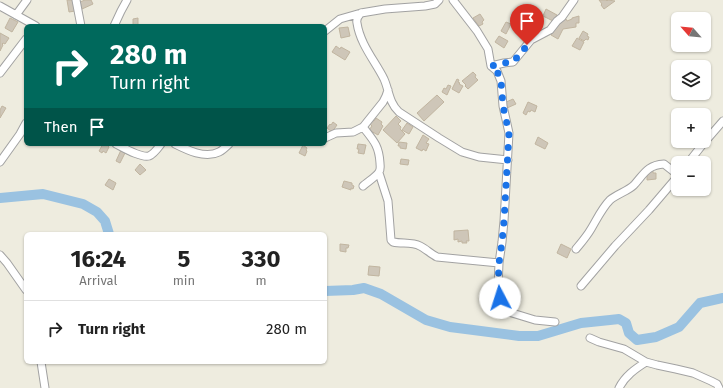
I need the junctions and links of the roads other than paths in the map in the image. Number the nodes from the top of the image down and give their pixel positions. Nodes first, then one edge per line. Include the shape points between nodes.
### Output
1 (27, 0) edge
2 (76, 0) edge
3 (127, 0) edge
4 (440, 0) edge
5 (453, 0) edge
6 (574, 0) edge
7 (0, 6) edge
8 (361, 12) junction
9 (16, 15) junction
10 (32, 24) edge
11 (81, 24) edge
12 (115, 24) edge
13 (327, 29) edge
14 (24, 42) edge
15 (491, 66) junction
16 (0, 73) edge
17 (388, 90) junction
18 (723, 121) edge
19 (24, 127) edge
20 (363, 127) junction
21 (327, 137) edge
22 (121, 146) edge
23 (159, 146) edge
24 (179, 146) edge
25 (226, 146) edge
26 (694, 156) edge
27 (508, 160) junction
28 (0, 162) edge
29 (671, 170) edge
30 (379, 173) junction
31 (671, 184) edge
32 (363, 186) dead end
33 (576, 249) dead end
34 (0, 255) edge
35 (499, 263) junction
36 (581, 286) dead end
37 (24, 287) edge
38 (555, 322) dead end
39 (590, 338) dead end
40 (646, 362) junction
41 (41, 364) edge
42 (44, 388) edge
43 (619, 388) edge
44 (719, 388) edge

1 - 9 street
2 - 11 street
3 - 12 street
4 - 8 street via 425,6
5 - 15 street via 482,38 488,49
6 - 15 street via 550,30 531,40 513,62
7 - 9 street
8 - 13 street via 340,19
8 - 17 street via 356,21 362,41
9 - 10 street
14 - 16 street
15 - 27 street via 497,71 501,81 509,133
17 - 20 street via 383,102
17 - 27 street via 394,107 399,112 462,152 479,157
18 - 26 street
19 - 28 street
20 - 21 street via 353,132 336,133
20 - 30 street via 377,147
22 - 23 street via 148,156
24 - 25 street via 199,153 214,154
27 - 35 street
29 - 33 street via 664,164 646,170 633,186 610,200
30 - 32 street
30 - 35 street via 388,201 393,242 416,244 437,257
31 - 36 street
34 - 37 street
35 - 38 street via 500,298 509,312 535,320
39 - 40 street via 624,349
40 - 43 street via 633,371
40 - 44 street via 693,373 711,381
41 - 42 street

